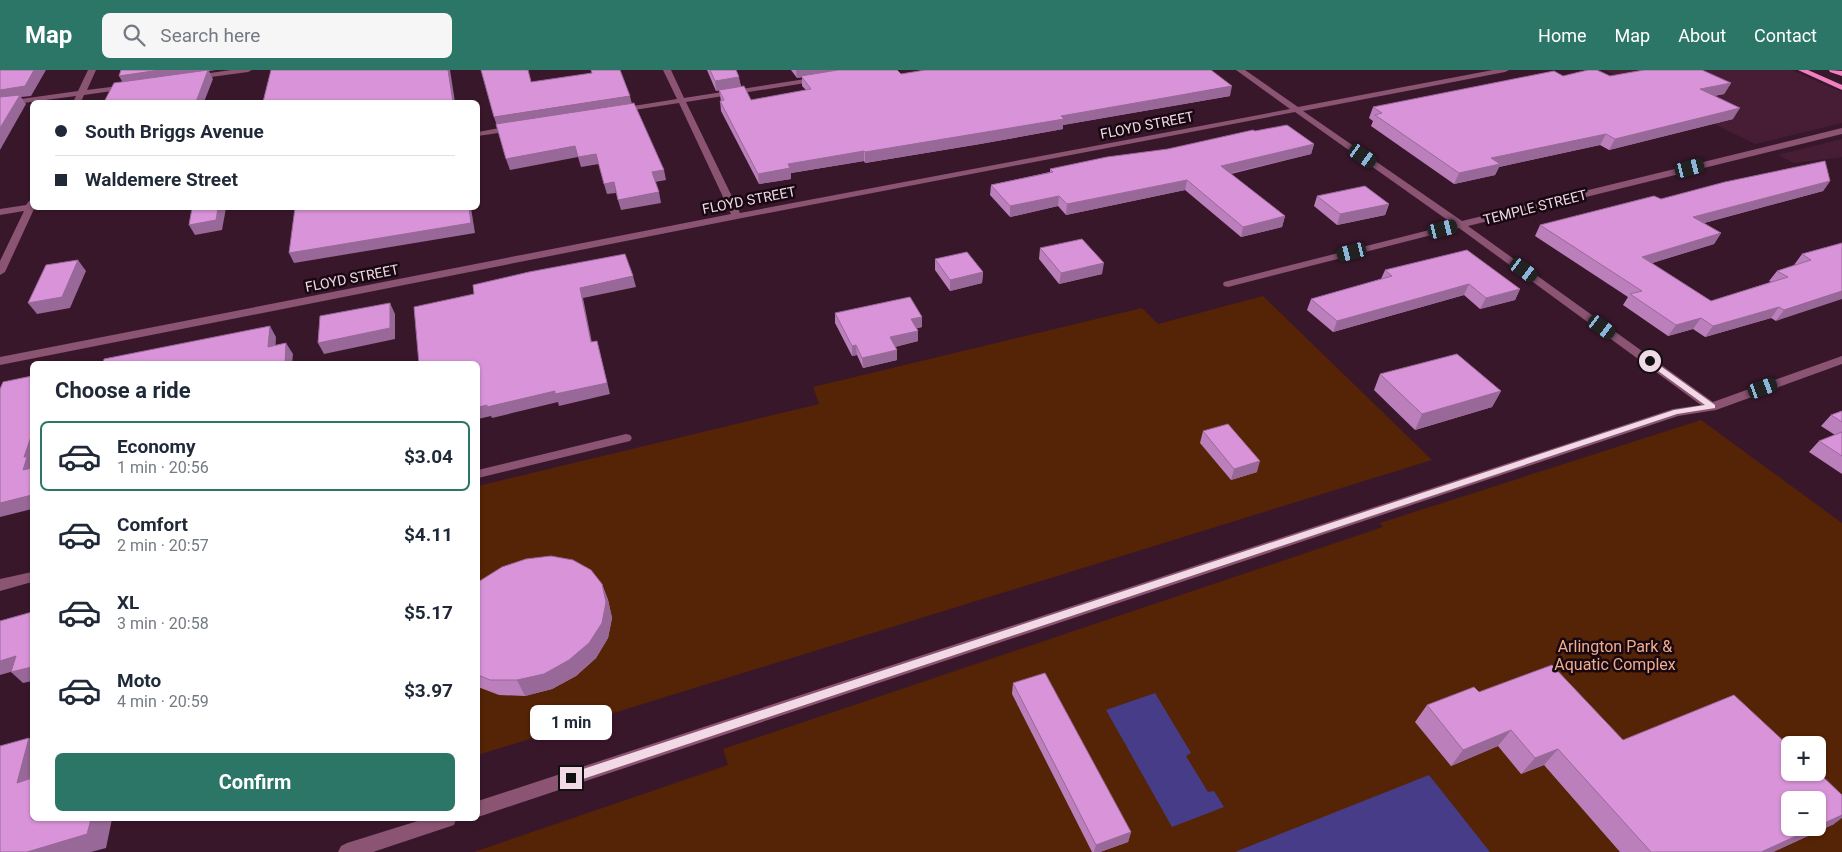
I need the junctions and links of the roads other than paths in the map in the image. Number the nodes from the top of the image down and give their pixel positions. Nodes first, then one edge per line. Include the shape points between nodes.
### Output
1 (92, 70) edge
2 (248, 70) edge
3 (667, 70) edge
4 (1240, 70) edge
5 (1505, 70) edge
6 (1802, 70) edge
7 (1834, 70) edge
8 (1842, 74) edge
9 (189, 78) edge
10 (824, 78) edge
11 (130, 86) edge
12 (1842, 88) edge
13 (82, 93) junction
14 (78, 100) edge
15 (683, 100) junction
16 (0, 104) edge
17 (1298, 110) junction
18 (614, 112) edge
19 (526, 126) edge
20 (1842, 131) edge
21 (480, 134) edge
22 (30, 206) edge
23 (30, 210) edge
24 (0, 212) edge
25 (737, 216) junction
26 (1461, 225) junction
27 (0, 272) edge
28 (1228, 284) dead end
29 (1842, 360) edge
30 (0, 361) edge
31 (1712, 407) junction
32 (626, 438) dead end
33 (480, 474) edge
34 (30, 577) edge
35 (0, 584) edge
36 (480, 808) edge
37 (442, 821) edge
38 (347, 852) edge

1 - 13 street
2 - 9 street
3 - 15 street
4 - 17 street
5 - 17 street, FLOYD STREET
6 - 12 main road
7 - 8 main road
10 - 15 street
11 - 13 street
13 - 14 street
13 - 16 street
15 - 18 street
15 - 25 street
17 - 25 street, FLOYD STREET
17 - 26 street
19 - 21 street
20 - 26 street, TEMPLE STREET
22 - 24 street
23 - 27 street
25 - 30 street, FLOYD STREET
26 - 28 street, TEMPLE STREET
26 - 31 street
29 - 31 street
31 - 36 street via 1677,412
32 - 33 street
34 - 35 street
37 - 38 street

